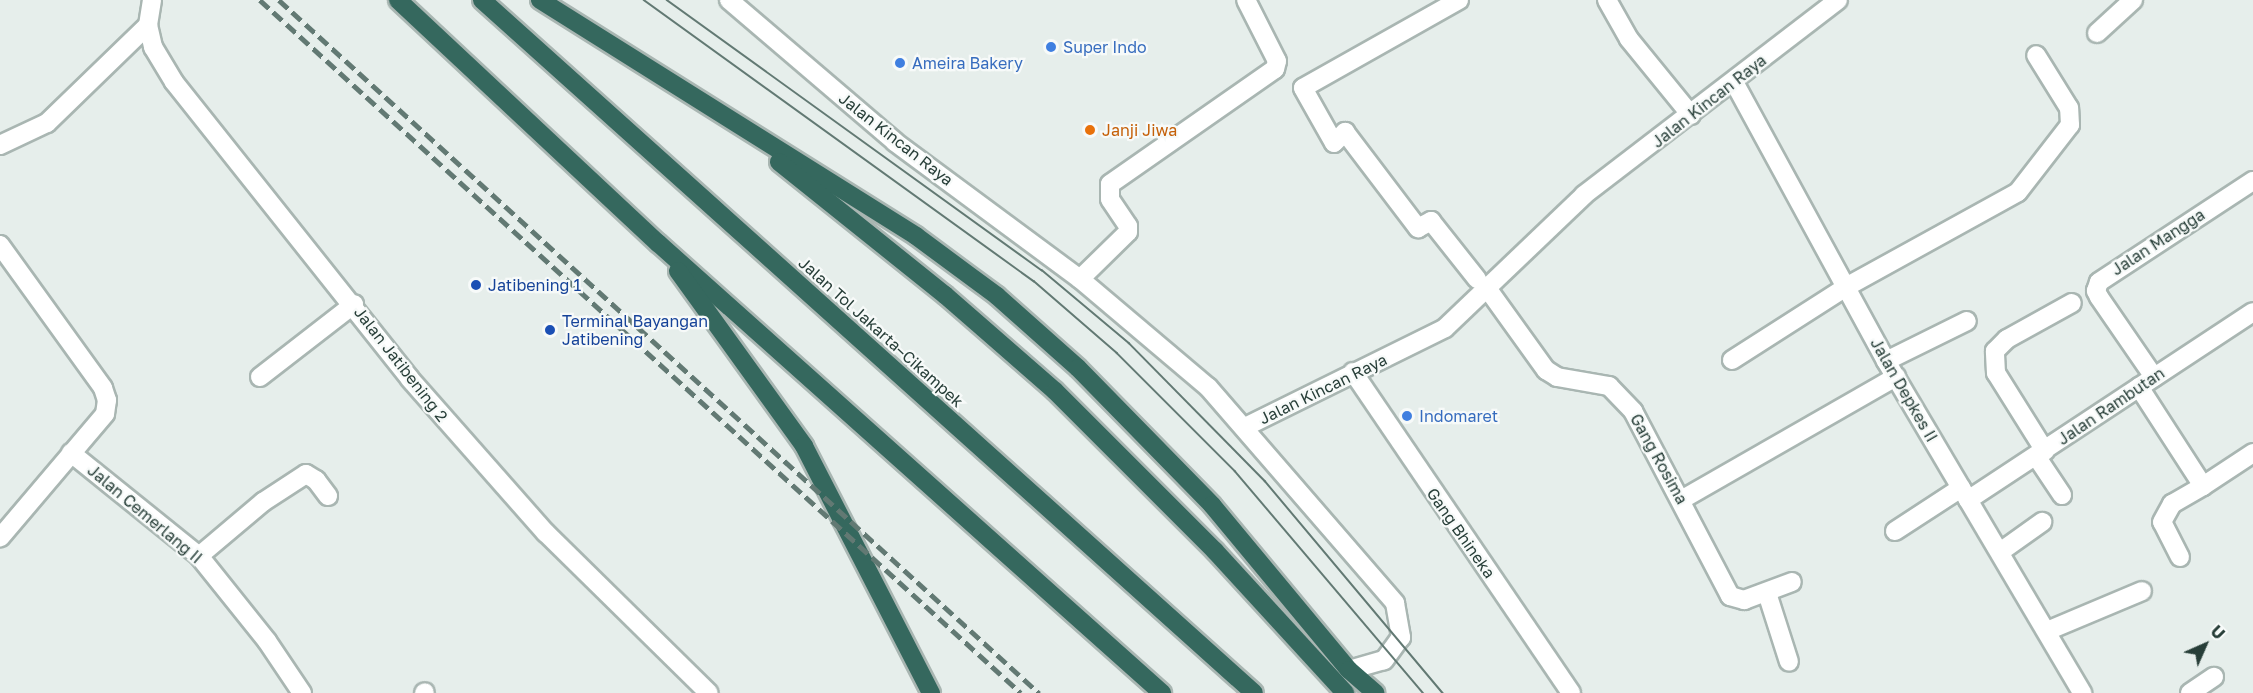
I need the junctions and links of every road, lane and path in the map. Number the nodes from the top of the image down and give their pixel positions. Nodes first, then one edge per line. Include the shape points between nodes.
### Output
1 (152, 0) edge
2 (398, 0) edge
3 (482, 0) edge
4 (540, 0) edge
5 (729, 0) edge
6 (1246, 0) edge
7 (1459, 0) edge
8 (1607, 0) edge
9 (1838, 0) edge
10 (2133, 0) edge
11 (148, 25) junction
12 (2097, 33) dead end
13 (2036, 55) dead end
14 (1734, 82) junction
15 (717, 112) junction
16 (1691, 116) junction
17 (0, 145) edge
18 (2253, 181) edge
19 (658, 243) junction
20 (0, 245) edge
21 (1080, 279) junction
22 (1482, 284) junction
23 (1846, 287) junction
24 (2072, 303) dead end
25 (354, 304) junction
26 (2253, 312) edge
27 (1967, 321) dead end
28 (1732, 360) dead end
29 (1891, 369) junction
30 (1353, 372) junction
31 (261, 377) dead end
32 (2154, 377) junction
33 (2139, 387) junction
34 (1245, 427) junction
35 (71, 453) junction
36 (2041, 453) junction
37 (2253, 453) edge
38 (2203, 486) junction
39 (1965, 494) junction
40 (2062, 495) dead end
41 (328, 496) dead end
42 (1681, 500) junction
43 (2042, 522) dead end
44 (1895, 531) dead end
45 (2, 533) edge
46 (2000, 552) junction
47 (199, 556) junction
48 (2180, 557) dead end
49 (1792, 582) dead end
50 (2142, 591) dead end
51 (1767, 594) junction
52 (2047, 632) junction
53 (1789, 662) dead end
54 (1349, 670) junction
55 (2214, 677) dead end
56 (302, 693) edge
57 (709, 693) edge
58 (931, 693) edge
59 (1162, 693) edge
60 (1254, 693) edge
61 (1346, 693) edge
62 (1375, 693) edge
63 (1571, 693) edge
64 (2082, 693) edge
65 (2190, 693) edge

1 - 11 street, Jalan Jatibening 2
2 - 19 highway
3 - 60 highway, Jalan Tol Jakarta–Cikampek
4 - 15 highway
5 - 21 street, Jalan Kincan Raya via 895,142
6 - 21 street via 1277,61 1275,69 1110,184 1110,199 1128,232
7 - 22 street, Gang Rosima via 1304,88 1334,143 1345,132 1419,228 1431,221
8 - 16 street via 1629,39
9 - 14 street, Jalan Kincan Raya
10 - 12 street
11 - 17 street via 47,123
11 - 25 street, Jalan Jatibening 2 via 153,47 174,82
13 - 23 street via 2069,108 2070,124 2029,180 2010,199
14 - 16 street, Jalan Kincan Raya
14 - 23 street, Jalan Depkes II
15 - 54 highway via 916,236 997,296 1078,368 1212,505
15 - 61 highway via 945,296 1055,391 1215,551
16 - 22 street, Jalan Kincan Raya via 1551,223
18 - 32 street, Jalan Mangga via 2099,282 2099,297
19 - 58 highway via 804,446
19 - 59 highway
20 - 35 street via 103,388 107,400 105,414
21 - 34 street, Jalan Kincan Raya via 1208,387
22 - 30 street, Jalan Kincan Raya via 1445,328
22 - 42 street, Gang Rosima via 1546,370 1557,377 1609,386 1622,398
23 - 28 street
23 - 29 street, Jalan Depkes II
24 - 36 street via 2007,339 1995,351 1999,379
25 - 31 street
25 - 57 street, Jalan Jatibening 2 via 410,379 537,523
26 - 32 street, Jalan Rambutan
27 - 29 street
29 - 39 street, Jalan Depkes II
29 - 42 street
30 - 34 street, Jalan Kincan Raya
30 - 63 street, Gang Bhineka
32 - 33 street, Jalan Rambutan
33 - 36 street, Jalan Rambutan
33 - 38 street
34 - 54 street via 1395,603 1401,637 1384,660
35 - 45 street
35 - 47 street, Jalan Cemerlang II
36 - 39 street, Jalan Rambutan
36 - 40 street
37 - 38 street
38 - 48 street via 2172,504 2162,522
39 - 44 street, Jalan Rambutan
39 - 46 street, Jalan Depkes II
41 - 47 street via 306,474 263,502
42 - 51 street, Gang Rosima via 1730,596 1737,600
43 - 46 street
46 - 52 street, Jalan Depkes II
47 - 56 street, Jalan Cemerlang II via 267,641
49 - 51 street, Gang Rosima
50 - 52 street
51 - 53 street
52 - 64 street, Jalan Depkes II
54 - 62 highway
55 - 65 street

